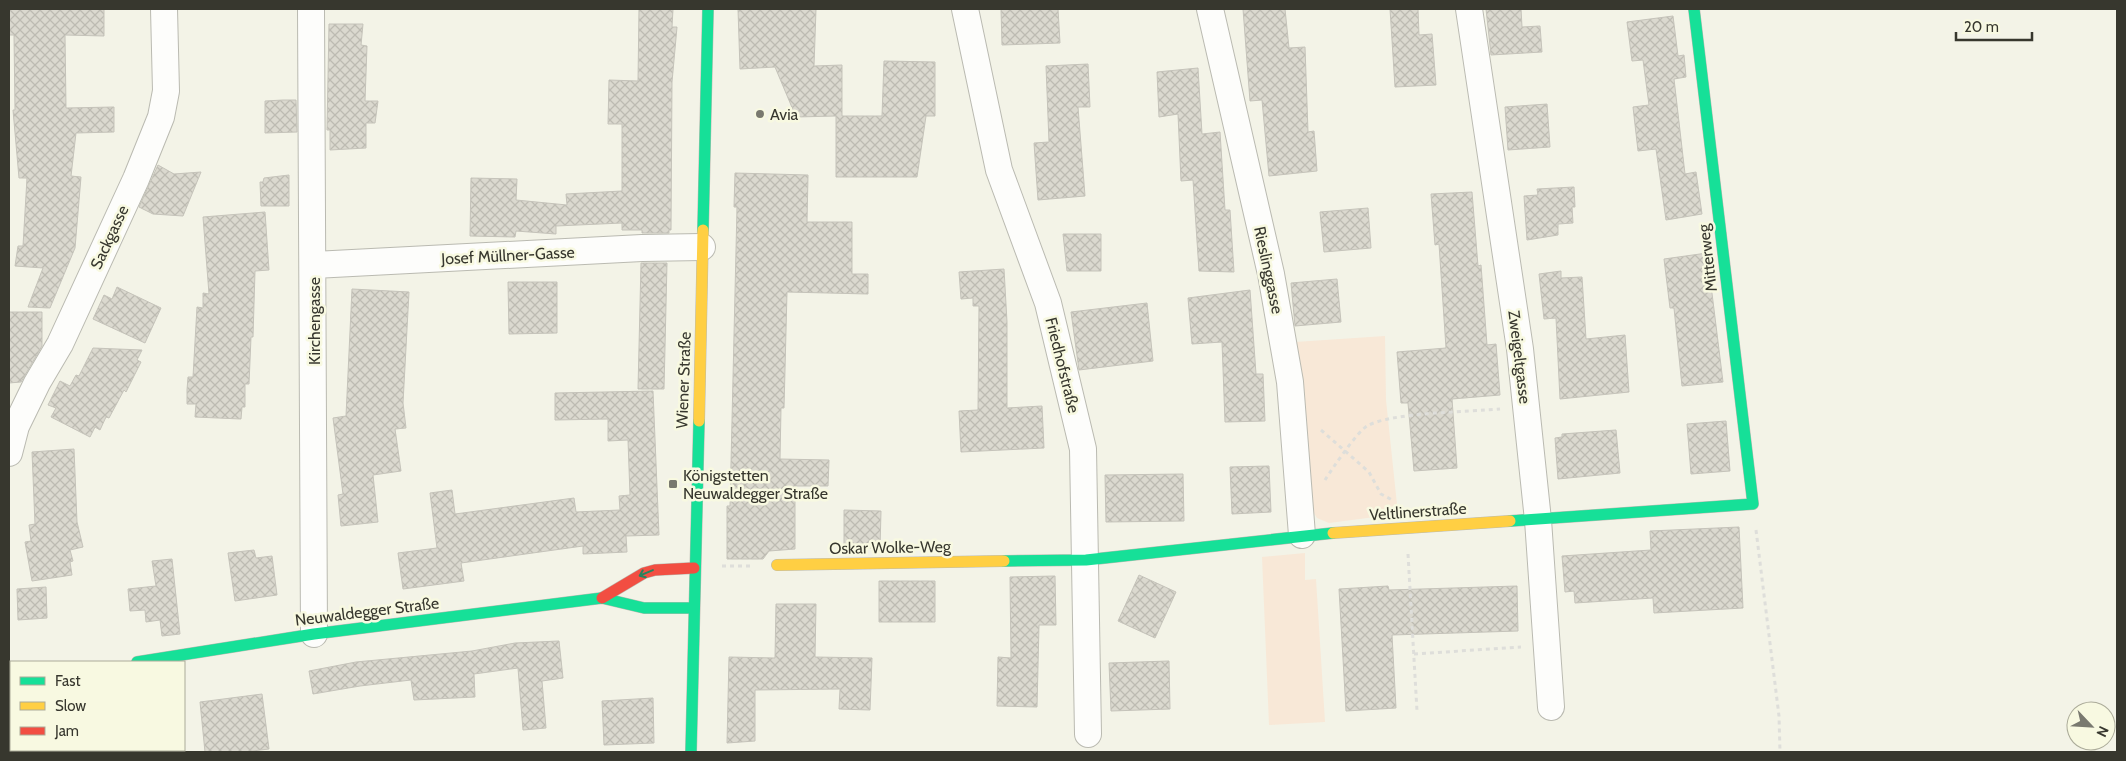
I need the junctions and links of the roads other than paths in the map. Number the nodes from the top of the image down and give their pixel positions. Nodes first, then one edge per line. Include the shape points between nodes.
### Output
1 (164, 9) edge
2 (311, 9) edge
3 (708, 9) edge
4 (965, 9) edge
5 (1210, 9) edge
6 (1469, 9) edge
7 (1694, 9) edge
8 (702, 247) junction
9 (314, 265) junction
10 (9, 453) edge
11 (1753, 504) joint
12 (1538, 520) junction
13 (1302, 535) junction
14 (1086, 560) junction
15 (777, 566) road end
16 (694, 568) junction
17 (602, 598) junction
18 (694, 608) junction
19 (314, 634) junction
20 (143, 661) edge
21 (1551, 707) dead end
22 (1088, 734) dead end
23 (691, 752) edge

1 - 10 street, Sackgasse via 166,91 161,117 60,344 16,426
2 - 9 street, Kirchengasse
3 - 8 street, Wiener Straße
4 - 14 street, Friedhofstraße via 999,170 1048,303 1083,448
5 - 13 street, Rieslinggasse via 1271,274 1288,372
6 - 12 street, Zweigeltgasse via 1518,339
7 - 11 street, Mitterweg
8 - 9 street, Josef Müllner-Gasse
8 - 16 street, Wiener Straße
9 - 19 street, Kirchengasse
11 - 12 street, Veltlinerstraße
12 - 13 street, Veltlinerstraße
12 - 21 street, Zweigeltgasse
13 - 14 street, Veltlinerstraße
14 - 15 street, Oskar Wolke-Weg
14 - 22 street, Friedhofstraße
16 -> 17 street, Neuwaldegger Straße via 644,573
16 - 18 street, Wiener Straße
17 - 18 street, Neuwaldegger Straße via 644,608
17 - 19 street, Neuwaldegger Straße
18 - 23 street, Wiener Straße
19 - 20 street, Neuwaldegger Straße

